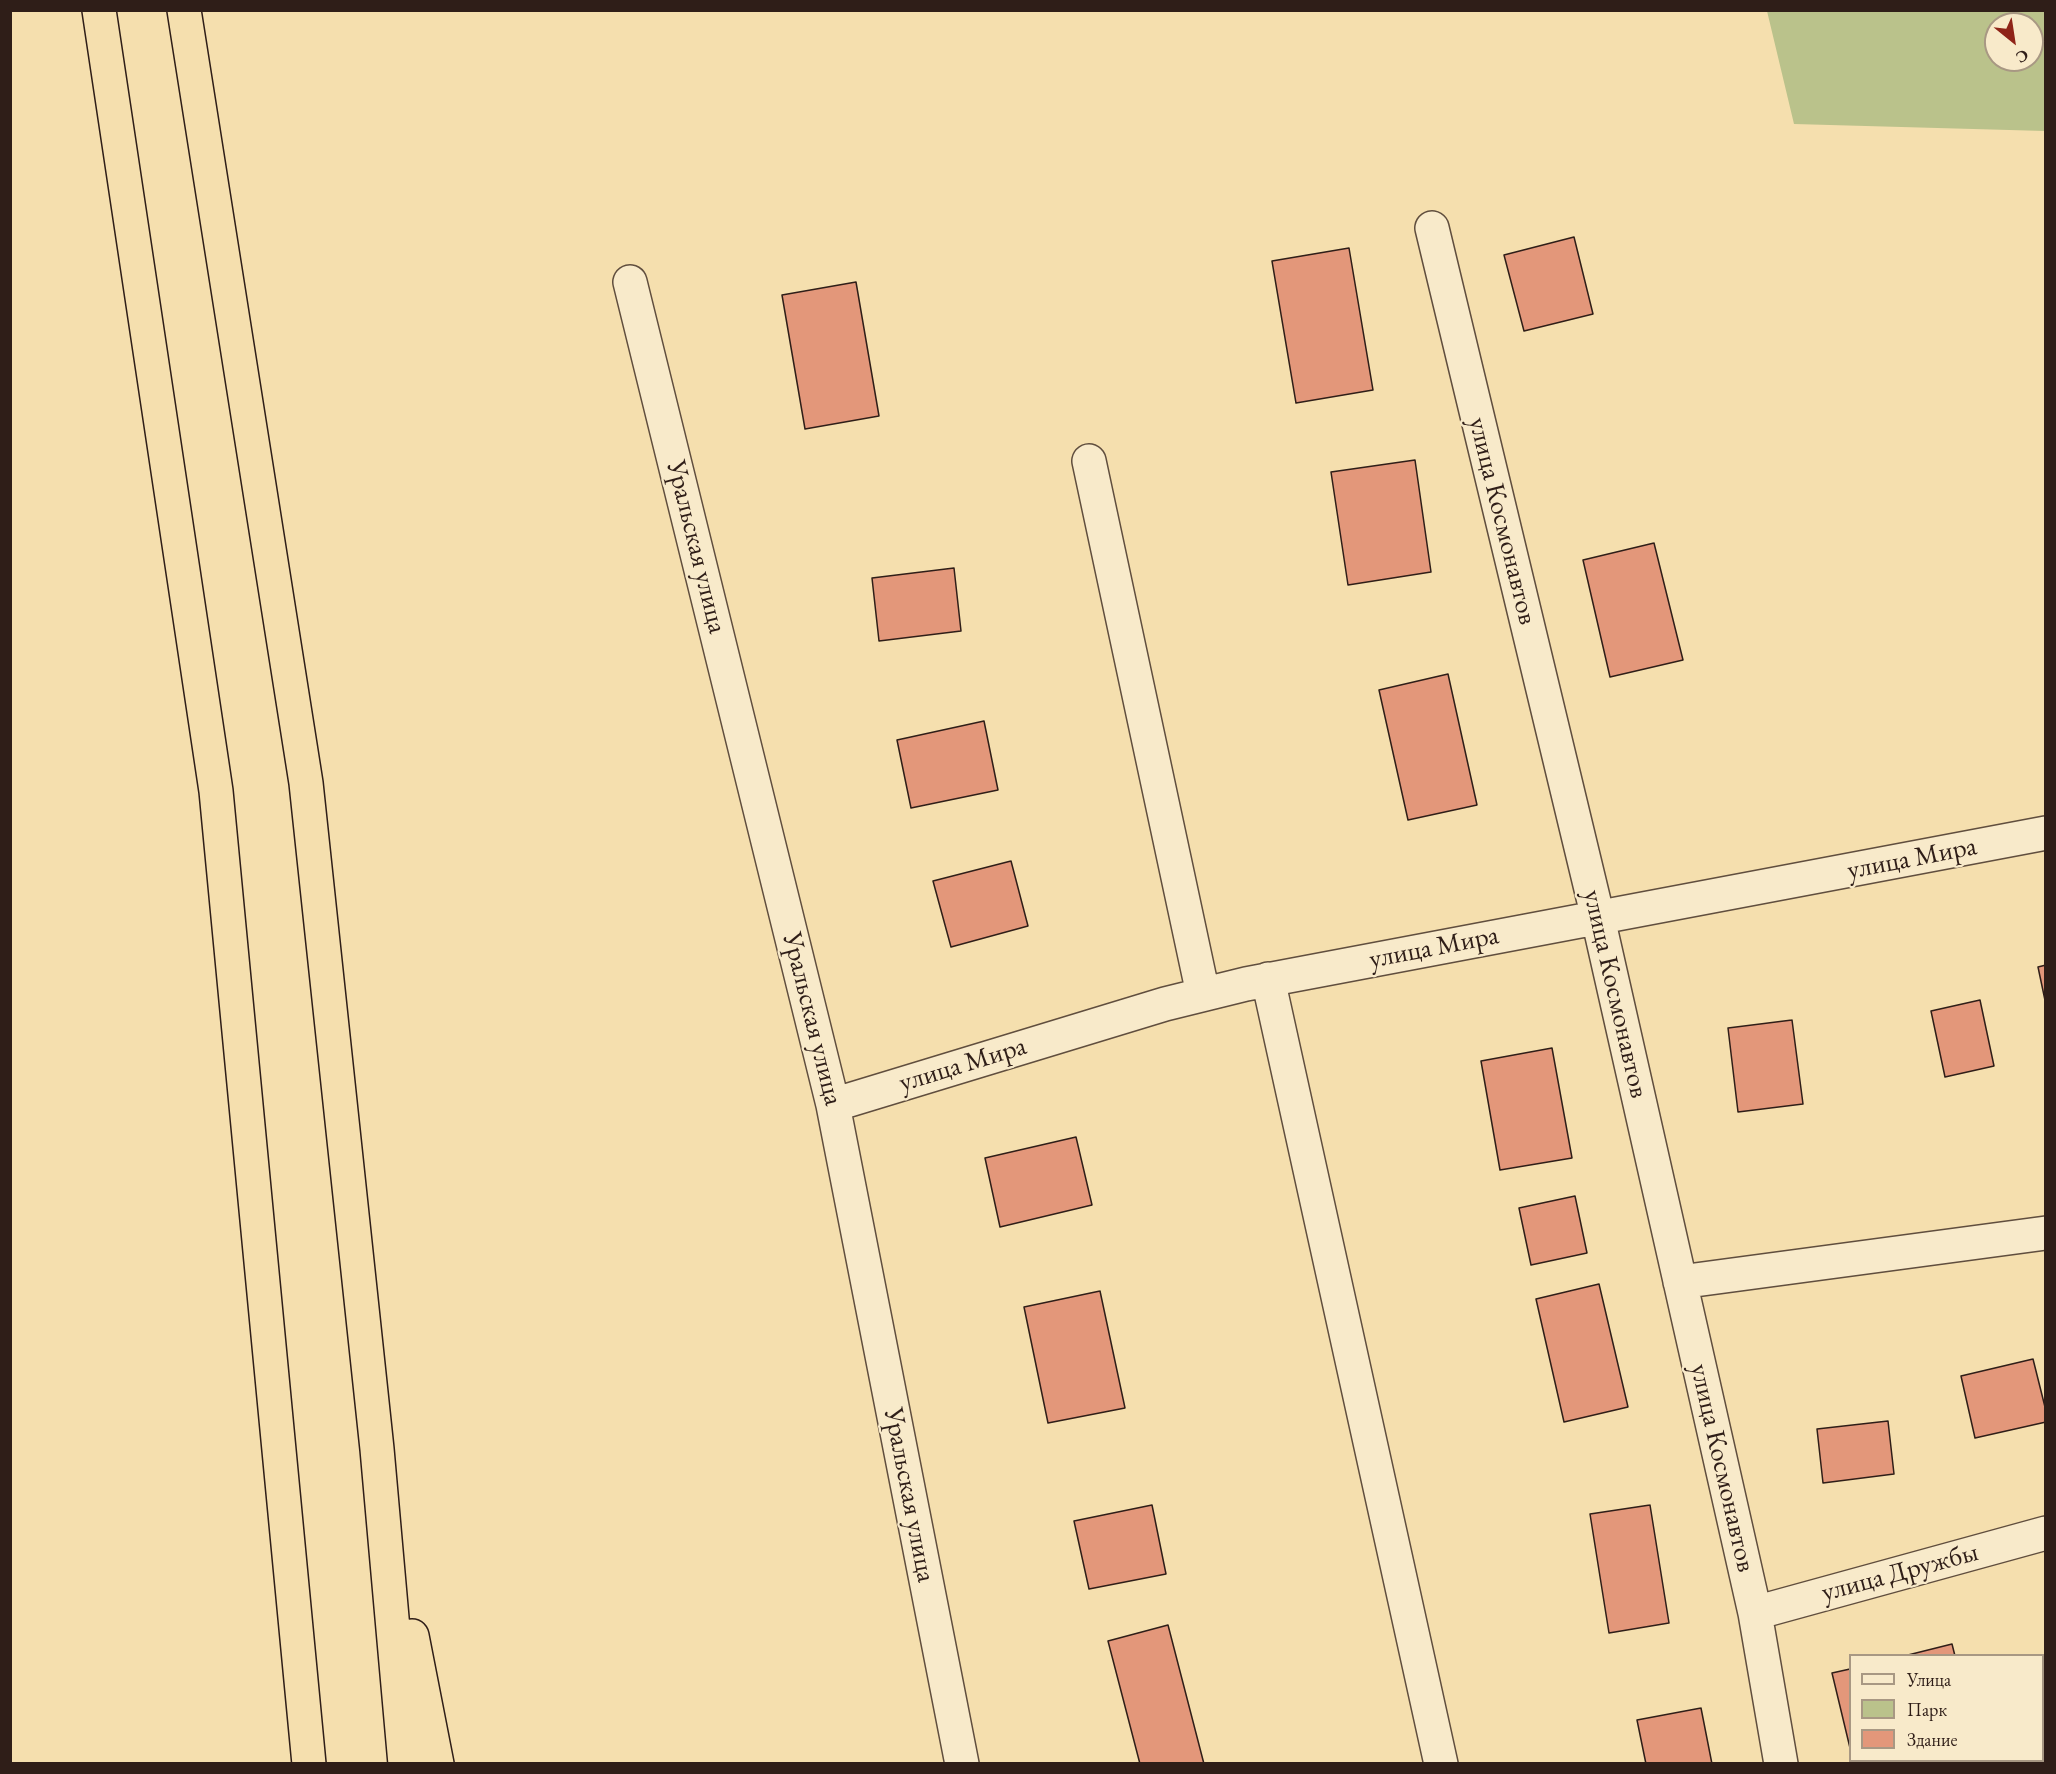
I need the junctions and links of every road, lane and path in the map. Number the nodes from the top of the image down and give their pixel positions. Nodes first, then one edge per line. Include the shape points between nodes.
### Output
1 (99, 10) edge
2 (184, 10) edge
3 (1432, 228) dead end
4 (630, 282) dead end
5 (1089, 461) dead end
6 (2046, 833) edge
7 (1598, 918) junction
8 (1268, 979) junction
9 (1203, 994) junction
10 (833, 1105) junction
11 (2046, 1233) edge
12 (1680, 1281) junction
13 (377, 1449) junction
14 (2046, 1533) edge
15 (1755, 1612) junction
16 (309, 1764) edge
17 (405, 1764) edge
18 (437, 1764) edge
19 (962, 1764) edge
20 (1441, 1764) edge
21 (1781, 1764) edge

1 - 16 highway via 216,791
2 - 13 highway via 306,783
3 - 7 street, улица Космонавтов
4 - 10 street, Уральская улица
5 - 9 street
6 - 7 street, улица Мира
7 - 8 street, улица Мира
7 - 12 street, улица Космонавтов
8 - 9 street, улица Мира
8 - 20 street
9 - 10 street, улица Мира
10 - 19 street, Уральская улица
11 - 12 street
12 - 15 street, улица Космонавтов
13 - 17 highway
13 - 18 highway
14 - 15 street, улица Дружбы
15 - 21 street, улица Космонавтов

